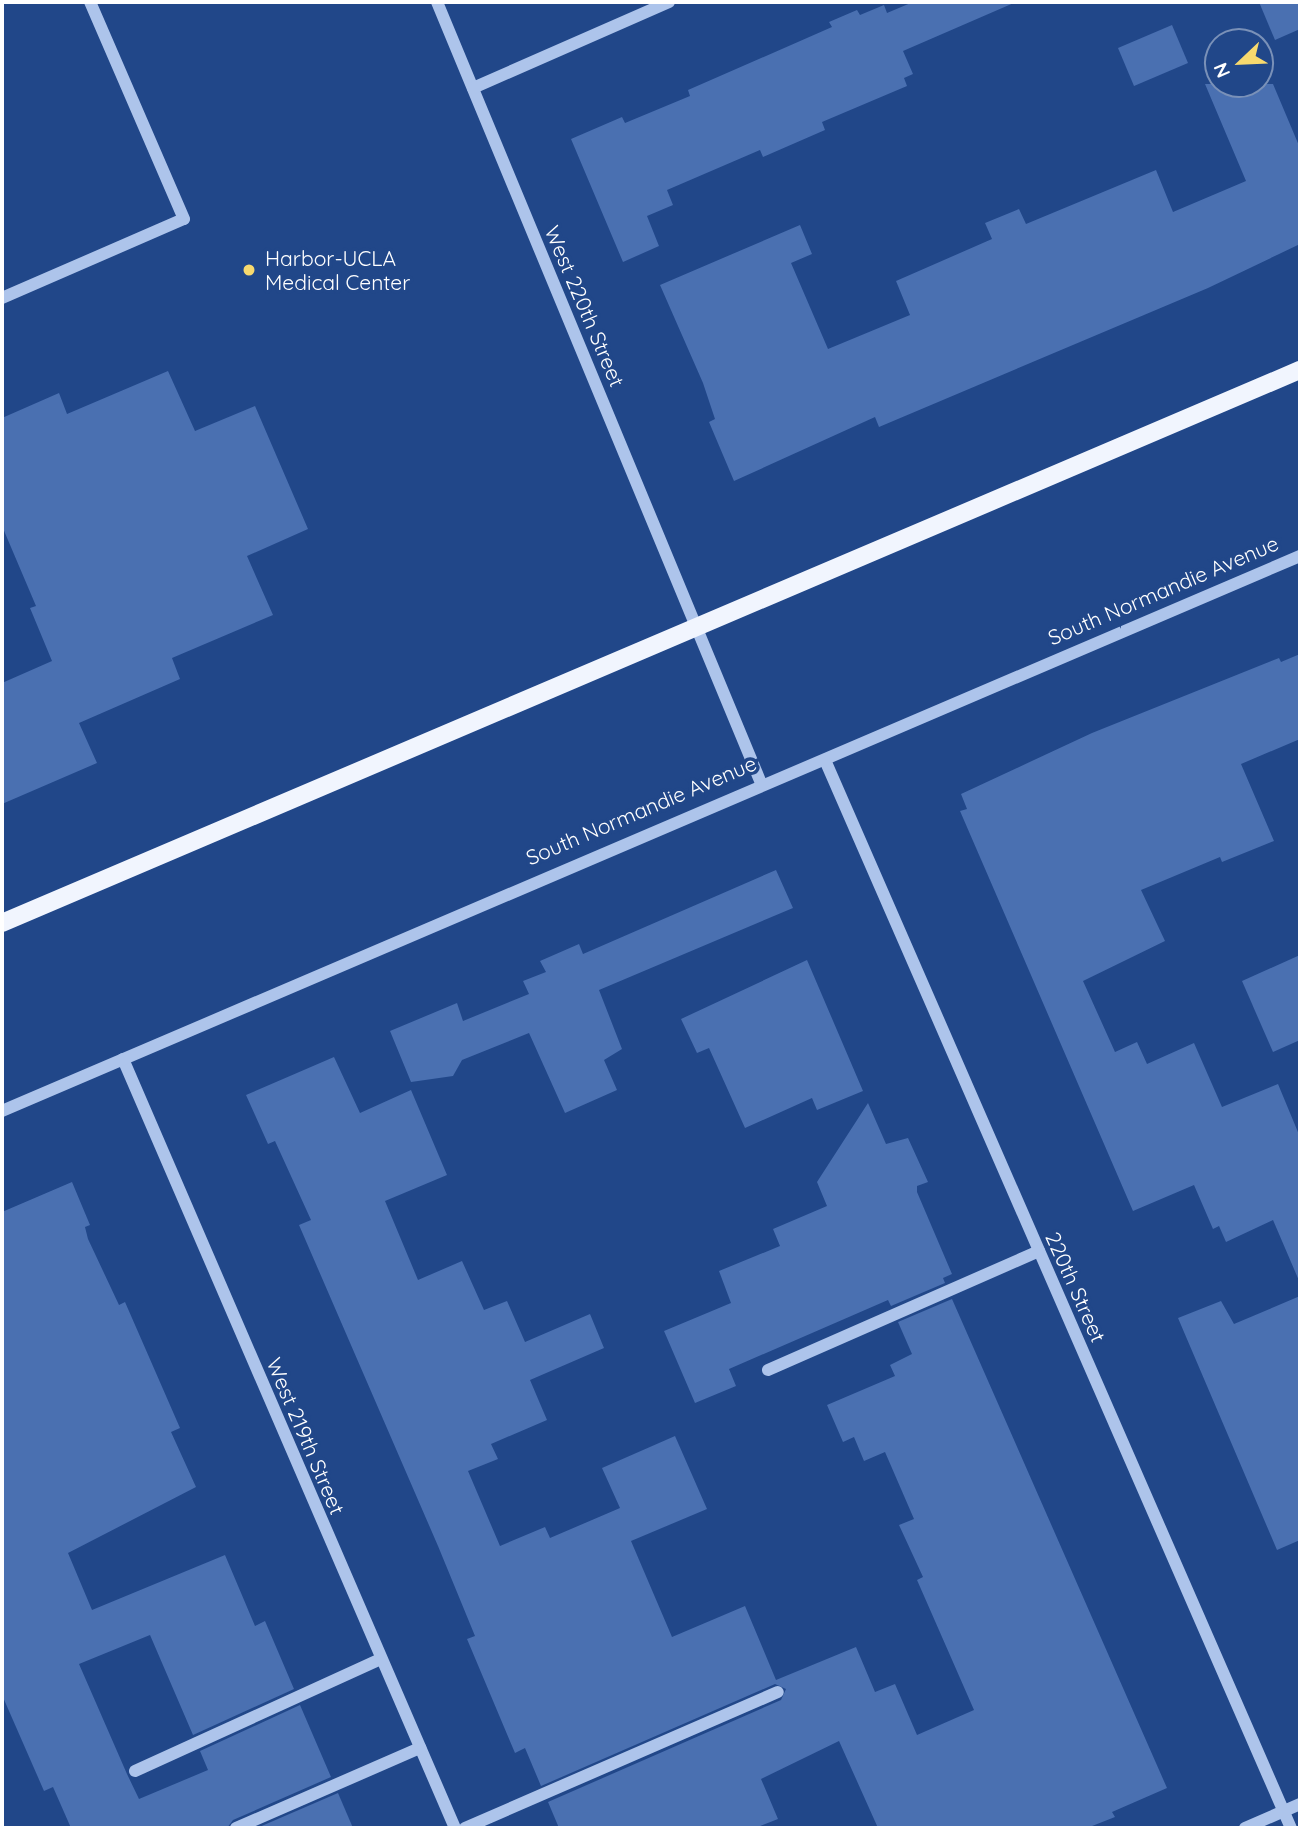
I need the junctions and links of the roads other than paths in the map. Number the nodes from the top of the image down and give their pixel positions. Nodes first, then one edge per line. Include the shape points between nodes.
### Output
1 (90, 2) edge
2 (438, 2) edge
3 (669, 2) edge
4 (473, 88) junction
5 (2, 298) edge
6 (1300, 370) edge
7 (1300, 556) edge
8 (698, 625) junction
9 (825, 760) junction
10 (761, 783) junction
11 (2, 923) edge
12 (123, 1059) junction
13 (2, 1111) edge
14 (1040, 1251) junction
15 (768, 1370) dead end
16 (382, 1659) junction
17 (778, 1692) dead end
18 (420, 1748) junction
19 (135, 1771) dead end
20 (1300, 1804) edge
21 (1284, 1811) junction
22 (236, 1828) edge
23 (455, 1828) edge
24 (465, 1828) edge
25 (1245, 1828) edge
26 (1292, 1828) edge

1 - 5 street via 184,219
2 - 4 street, West 220th Street
3 - 4 street
4 - 8 street, West 220th Street
6 - 8 main road
7 - 9 street, South Normandie Avenue
8 - 10 street
8 - 11 main road
9 - 10 street, South Normandie Avenue
9 - 14 street, 220th Street
10 - 12 street, South Normandie Avenue
12 - 13 street, South Normandie Avenue
12 - 16 street, West 219th Street
14 - 15 street
14 - 21 street, 220th Street
16 - 18 street, West 219th Street
16 - 19 street
17 - 24 street
18 - 22 street
18 - 23 street, West 219th Street
20 - 21 street
21 - 25 street
21 - 26 street, 220th Street

